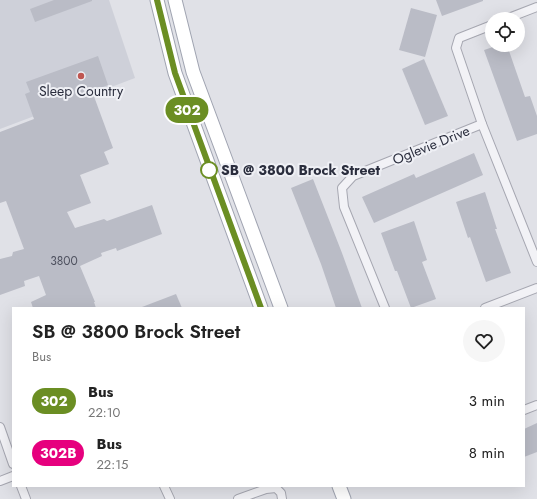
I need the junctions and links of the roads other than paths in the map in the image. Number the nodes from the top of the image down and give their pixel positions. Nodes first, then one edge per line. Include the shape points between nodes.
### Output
1 (157, 0) edge
2 (175, 0) edge
3 (537, 7) edge
4 (524, 12) edge
5 (485, 28) edge
6 (482, 124) junction
7 (537, 262) edge
8 (537, 288) edge
9 (261, 307) edge
10 (281, 307) edge
11 (385, 307) edge
12 (488, 307) edge
13 (537, 405) edge
14 (525, 410) edge
15 (0, 427) edge
16 (12, 461) edge
17 (12, 476) edge
18 (0, 481) edge
19 (21, 487) edge
20 (164, 487) edge
21 (339, 487) edge
22 (26, 499) edge
23 (170, 499) edge
24 (238, 499) edge
25 (282, 499) edge
26 (344, 499) edge

1 - 9 main road via 175,73
2 - 10 main road via 193,72
3 - 4 street
5 - 6 street via 460,38 456,48
6 - 7 street, Oglevie Drive
6 - 11 street, Oglevie Drive via 353,176 342,188 344,207
8 - 12 street
13 - 14 street
15 - 16 street
17 - 18 street
19 - 22 street
20 - 23 street
21 - 26 main road
24 - 25 street via 276,488

